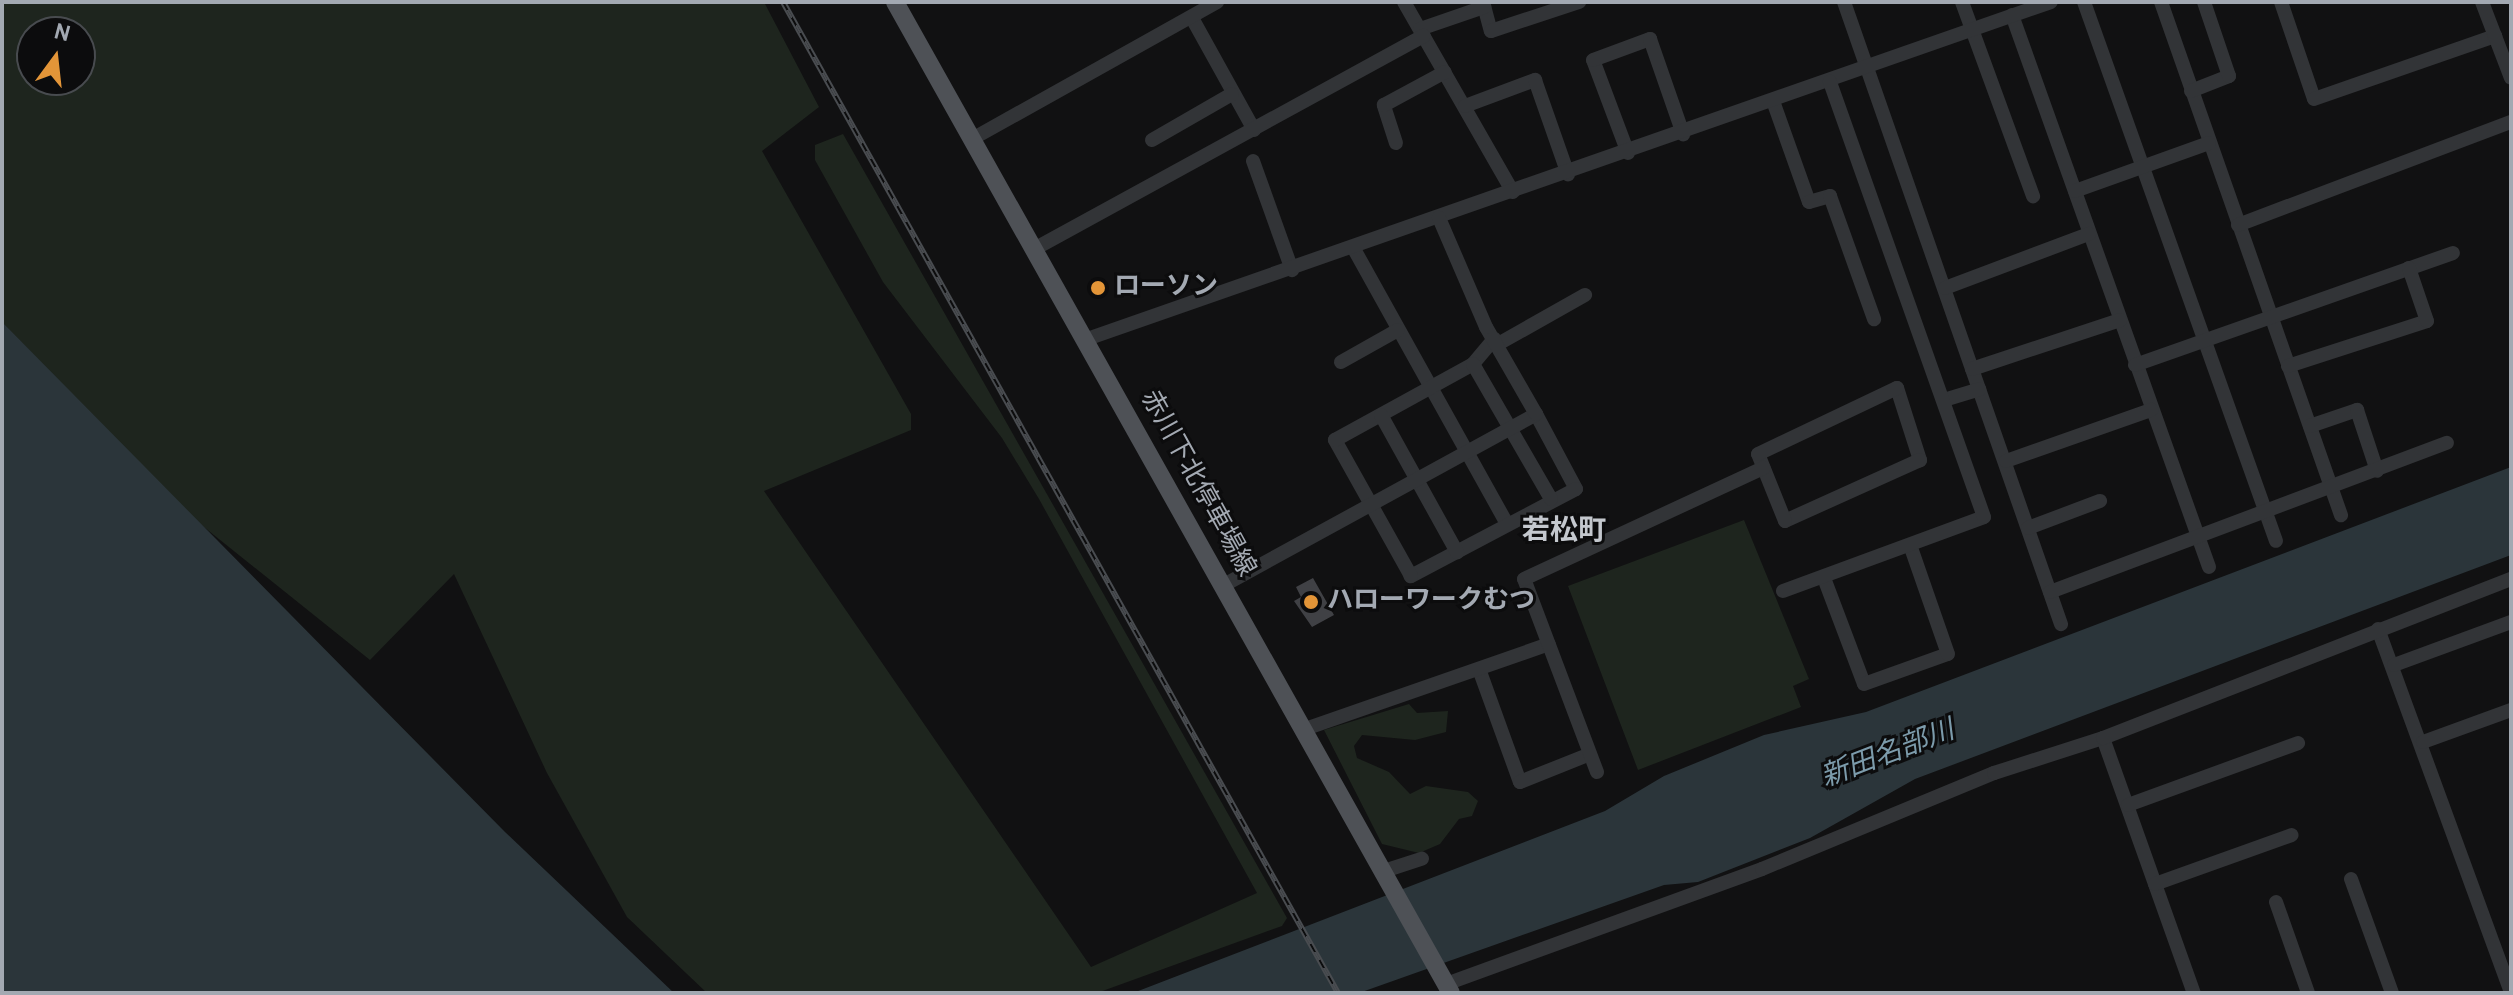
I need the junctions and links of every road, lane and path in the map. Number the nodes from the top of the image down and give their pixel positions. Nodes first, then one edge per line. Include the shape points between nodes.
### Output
1 (895, 2) edge
2 (1217, 2) edge
3 (1404, 2) edge
4 (1579, 2) edge
5 (1844, 2) edge
6 (1962, 2) edge
7 (2084, 2) edge
8 (2161, 2) edge
9 (2204, 2) edge
10 (2281, 2) edge
11 (2482, 2) edge
12 (2048, 3) edge
13 (1483, 4) edge
14 (2012, 15) junction
15 (1192, 18) junction
16 (1972, 31) junction
17 (1422, 33) junction
18 (2495, 36) junction
19 (1867, 68) junction
20 (1445, 72) junction
21 (2511, 78) edge
22 (1830, 81) junction
23 (2191, 91) junction
24 (1232, 94) junction
25 (1773, 101) junction
26 (1465, 106) junction
27 (2511, 122) edge
28 (1254, 130) junction
29 (1683, 134) junction
30 (972, 139) junction
31 (1152, 140) dead end
32 (1396, 143) dead end
33 (2209, 143) junction
34 (1628, 153) junction
35 (1253, 161) dead end
36 (2143, 166) junction
37 (1568, 174) junction
38 (2075, 191) junction
39 (1513, 192) junction
40 (2033, 196) dead end
41 (1439, 218) junction
42 (2238, 225) junction
43 (2089, 234) junction
44 (1036, 248) junction
45 (1354, 249) junction
46 (2453, 253) dead end
47 (2409, 268) junction
48 (1292, 270) junction
49 (1945, 288) junction
50 (1585, 295) dead end
51 (2269, 318) junction
52 (1874, 319) dead end
53 (2120, 320) junction
54 (1398, 330) junction
55 (1087, 339) junction
56 (2203, 339) junction
57 (1496, 341) junction
58 (1341, 362) dead end
59 (1473, 364) junction
60 (2135, 365) junction
61 (2288, 366) junction
62 (1972, 369) junction
63 (1429, 388) junction
64 (1979, 389) junction
65 (1944, 400) junction
66 (2151, 410) junction
67 (1536, 414) junction
68 (1381, 415) junction
69 (2310, 426) junction
70 (1510, 429) junction
71 (2447, 443) dead end
72 (1467, 454) junction
73 (2006, 461) junction
74 (1763, 468) junction
75 (2377, 471) junction
76 (1418, 481) junction
77 (2331, 488) junction
78 (1551, 499) junction
79 (2100, 501) dead end
80 (1371, 506) junction
81 (2265, 511) junction
82 (2341, 515) dead end
83 (1507, 524) junction
84 (2028, 528) junction
85 (2197, 537) junction
86 (2276, 541) dead end
87 (1910, 545) junction
88 (1457, 552) junction
89 (2209, 567) dead end
90 (1824, 578) junction
91 (2511, 579) edge
92 (1224, 585) junction
93 (1783, 591) dead end
94 (2050, 592) junction
95 (2511, 622) edge
96 (2061, 624) dead end
97 (2378, 629) junction
98 (1549, 644) junction
99 (2394, 665) junction
100 (1479, 669) junction
101 (2511, 710) edge
102 (1305, 729) junction
103 (2103, 738) junction
104 (2423, 742) junction
105 (2298, 743) dead end
106 (1590, 754) junction
107 (1597, 772) dead end
108 (2128, 805) junction
109 (2292, 835) dead end
110 (1422, 859) dead end
111 (1384, 871) junction
112 (2351, 879) dead end
113 (2155, 884) junction
114 (2276, 902) dead end
115 (1447, 985) edge
116 (2194, 993) edge
117 (2308, 993) edge
118 (2392, 993) edge
119 (2511, 993) edge

1 - 30 main road, 赤川下北停車場線
2 - 15 street
3 - 17 street
4 - 13 street via 1491,31
5 - 19 street
6 - 16 street
7 - 36 street
8 - 23 street
9 - 23 street via 2229,76
10 - 18 street via 2314,99
11 - 18 street
12 - 14 street
13 - 17 street
14 - 16 street
14 - 38 street
15 - 24 street
15 - 30 street
16 - 19 street
16 - 40 street
17 - 20 street
17 - 28 street
18 - 21 street
19 - 22 street
19 - 49 street
20 - 26 street
20 - 32 street via 1384,105
22 - 25 street
22 - 65 street
23 - 33 street
24 - 28 street
24 - 31 street
25 - 29 street
25 - 52 street via 1809,202 1830,196
26 - 37 street via 1535,80
26 - 39 street
27 - 42 street
28 - 44 street
29 - 34 street
29 - 34 street via 1650,39 1593,60
30 - 44 main road, 赤川下北停車場線
33 - 36 street
33 - 42 street
34 - 37 street
35 - 48 street
36 - 38 street
36 - 56 street
37 - 39 street
38 - 43 street
39 - 41 street
41 - 45 street
41 - 57 street
42 - 51 street
43 - 49 street
43 - 53 street
44 - 55 main road, 赤川下北停車場線
45 - 48 street
45 - 54 street
46 - 47 street
47 - 51 street
47 - 61 street via 2427,321
48 - 55 street
49 - 62 street
50 - 57 street
51 - 56 street
51 - 61 street
53 - 60 street
53 - 62 street
54 - 58 street
54 - 63 street
55 - 92 main road, 赤川下北停車場線
56 - 60 street
56 - 81 street
57 - 59 street
57 - 67 street
59 - 63 street
59 - 70 street
60 - 66 street
61 - 69 street
62 - 64 street
63 - 68 street
63 - 72 street
64 - 65 street
64 - 73 street
65 - 87 street via 1984,517
66 - 73 street
66 - 85 street
67 - 70 street
67 - 78 street via 1576,489
68 - 76 street
68 - 80 street via 1335,440
69 - 75 street via 2357,410
69 - 77 street
70 - 72 street
70 - 78 street
71 - 75 street
72 - 76 street
72 - 83 street
73 - 84 street
74 - 74 street via 1785,521 1920,460 1897,388 1758,454
74 - 98 street via 1524,579
75 - 77 street
76 - 80 street
76 - 88 street
77 - 81 street
77 - 82 street
78 - 83 street
79 - 84 street
80 - 88 street via 1411,576
80 - 92 street
81 - 85 street
81 - 86 street
83 - 88 street
84 - 94 street
85 - 89 street
85 - 94 street
87 - 90 street
87 - 90 street via 1948,654 1864,684
90 - 93 street
91 - 97 street
92 - 102 main road, 赤川下北停車場線
94 - 96 street
95 - 99 street
97 - 99 street
97 - 103 street
98 - 100 street
98 - 106 street
99 - 104 street
100 - 102 street
100 - 106 street via 1520,782
101 - 104 street
102 - 111 main road, 赤川下北停車場線
103 - 108 street
103 - 115 street via 1994,773 1762,869
104 - 119 street
105 - 108 street
106 - 107 street
108 - 113 street
109 - 113 street
110 - 111 street
111 - 115 main road, 赤川下北停車場線
112 - 118 street
113 - 116 street
114 - 117 street

